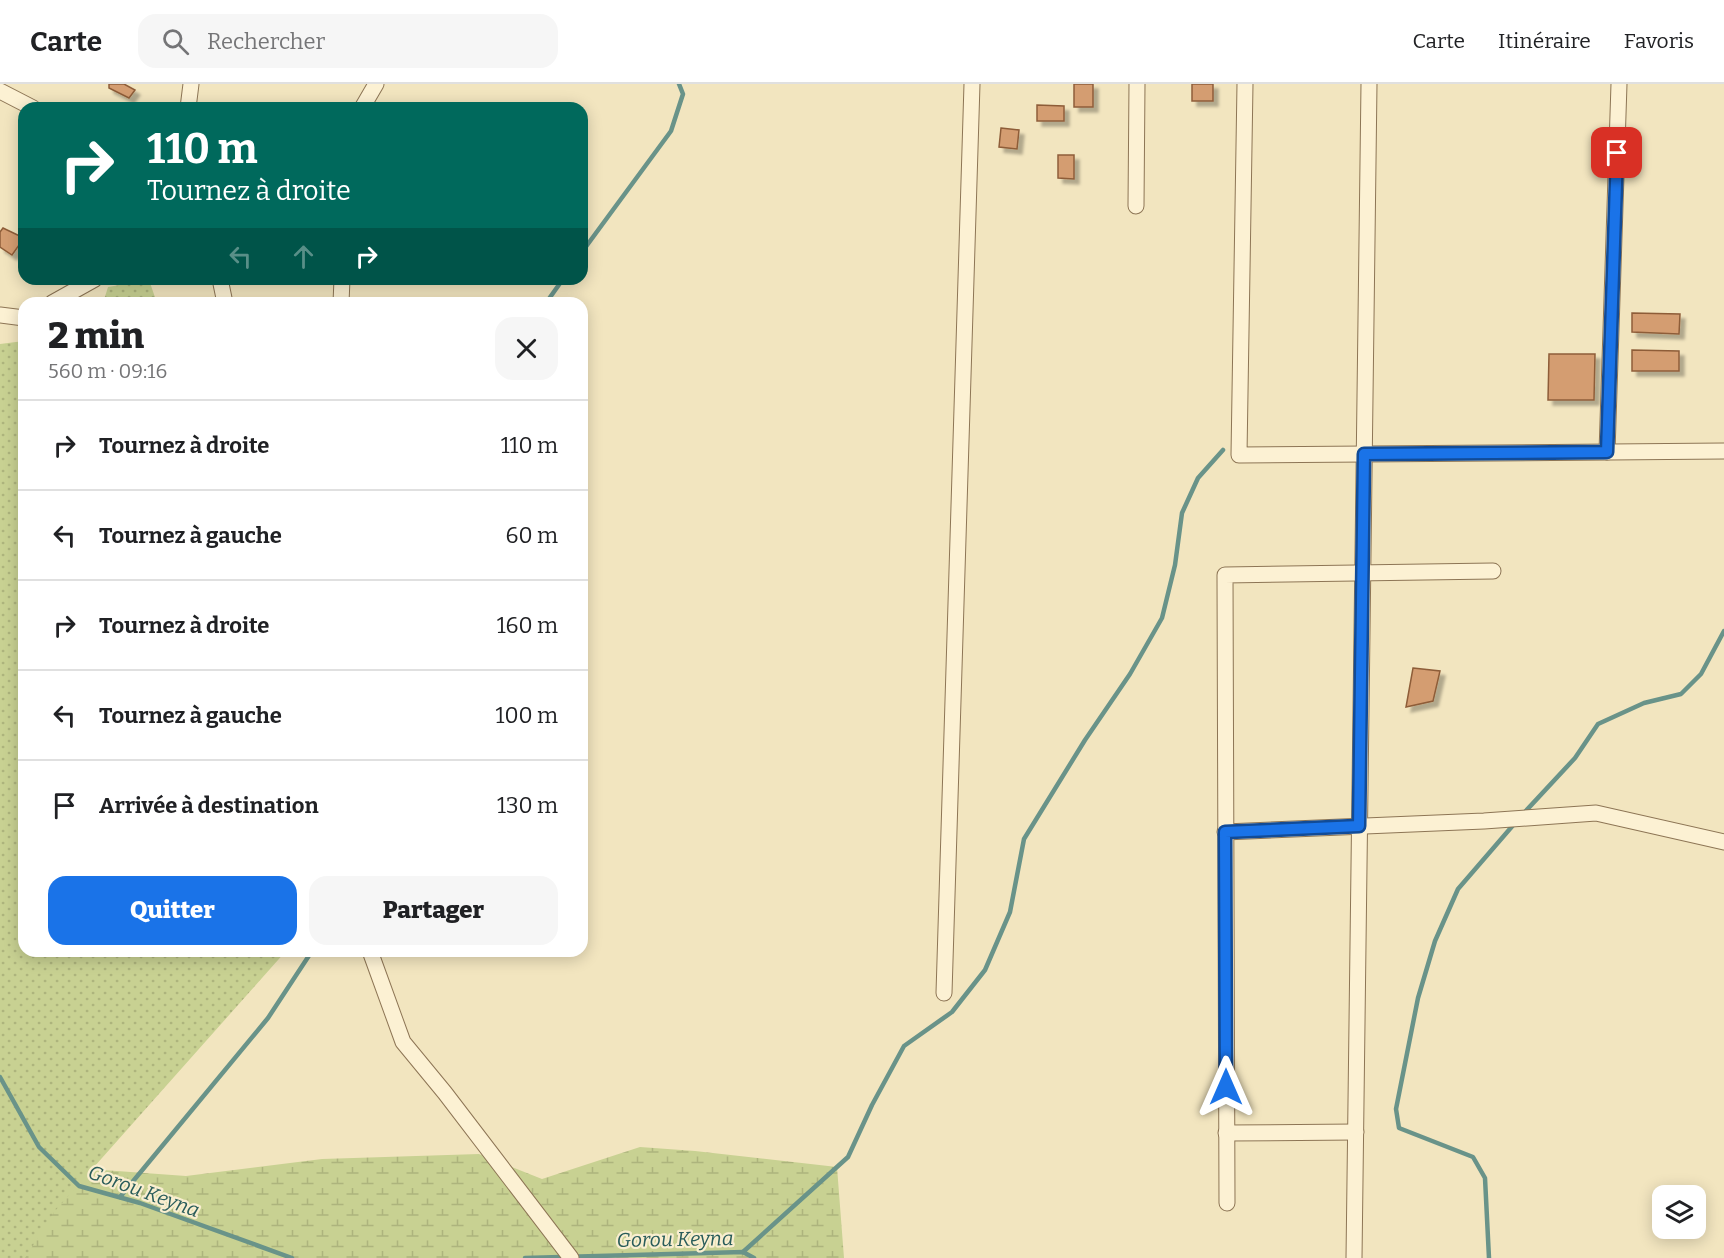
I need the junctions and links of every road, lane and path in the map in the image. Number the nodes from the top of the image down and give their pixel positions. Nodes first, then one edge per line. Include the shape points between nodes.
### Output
1 (191, 84) edge
2 (376, 84) edge
3 (972, 84) edge
4 (1137, 84) edge
5 (1245, 84) edge
6 (1369, 84) edge
7 (1619, 84) edge
8 (0, 91) edge
9 (21, 102) edge
10 (189, 102) edge
11 (366, 102) edge
12 (1136, 206) dead end
13 (84, 285) edge
14 (63, 297) edge
15 (0, 315) edge
16 (18, 317) edge
17 (1724, 451) edge
18 (1607, 452) junction
19 (1364, 454) junction
20 (1493, 571) dead end
21 (1363, 573) junction
22 (1359, 826) junction
23 (1225, 832) junction
24 (1724, 842) edge
25 (372, 957) edge
26 (944, 993) dead end
27 (1356, 1132) junction
28 (1226, 1133) junction
29 (1227, 1203) dead end
30 (571, 1258) edge
31 (1354, 1258) edge

1 - 10 street
2 - 11 street
3 - 26 street
4 - 12 street
5 - 19 street via 1239,455
6 - 19 street
7 - 18 street
8 - 9 street
13 - 14 street
15 - 16 street
17 - 18 street
18 - 19 street
19 - 21 street
20 - 21 street
21 - 22 street
21 - 23 street via 1225,575
22 - 23 street
22 - 24 street via 1596,813
22 - 27 street
23 - 28 street
25 - 30 street via 403,1042
27 - 28 street
27 - 31 street
28 - 29 street

